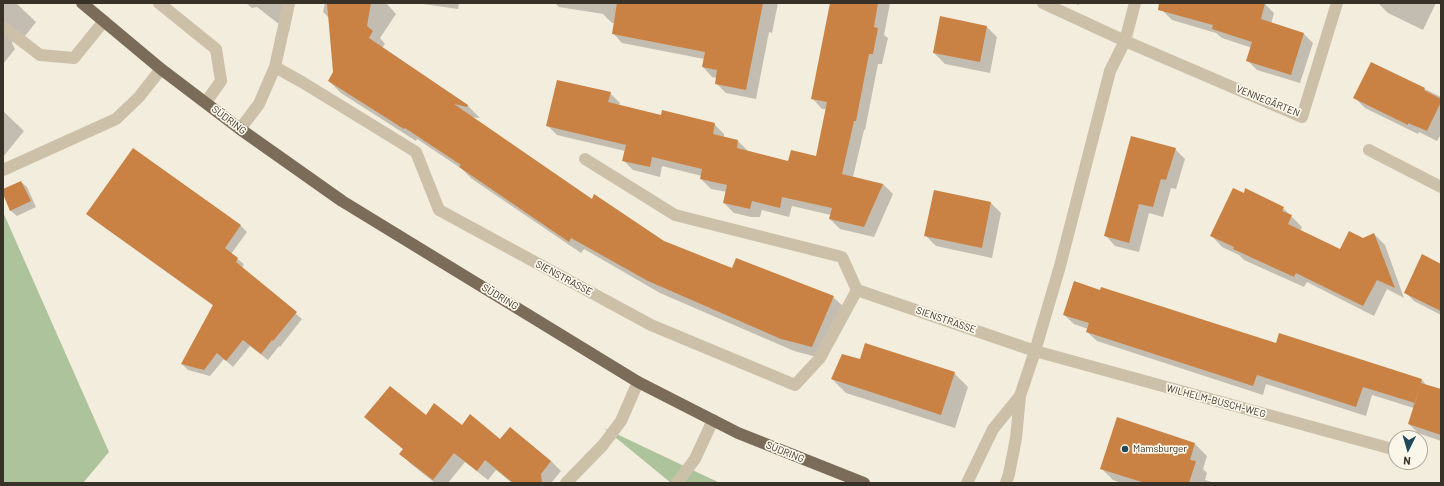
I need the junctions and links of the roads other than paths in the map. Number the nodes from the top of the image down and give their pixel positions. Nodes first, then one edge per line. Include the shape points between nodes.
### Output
1 (82, 3) edge
2 (159, 3) edge
3 (289, 3) edge
4 (1042, 3) edge
5 (1135, 3) edge
6 (1337, 3) edge
7 (104, 21) junction
8 (6, 29) dead end
9 (1125, 41) junction
10 (275, 67) junction
11 (161, 69) junction
12 (206, 102) junction
13 (240, 129) junction
14 (1369, 150) dead end
15 (585, 159) dead end
16 (3, 170) edge
17 (1441, 187) edge
18 (857, 290) junction
19 (1035, 351) junction
20 (638, 382) junction
21 (1020, 396) junction
22 (713, 420) junction
23 (1388, 448) edge
24 (566, 483) edge
25 (678, 483) edge
26 (864, 483) edge
27 (967, 483) edge
28 (1006, 483) edge

1 - 7 main road, SÜDRING
2 - 12 street via 216,49 221,81
3 - 10 street
4 - 9 street, VENNEGÄRTEN
5 - 9 street
6 - 9 street, VENNEGÄRTEN via 1302,117
7 - 8 street via 74,58 40,55
7 - 11 main road, SÜDRING
9 - 19 street via 1110,71 1060,266
10 - 13 street via 259,104
10 - 18 street, SIENSTRASSE via 416,152 440,210 651,325 795,385 820,358
11 - 12 main road, SÜDRING
11 - 16 street via 139,97 116,118
12 - 13 main road, SÜDRING
13 - 20 main road, SÜDRING via 342,201
14 - 17 street
15 - 18 street via 675,215 842,257
18 - 19 street, SIENSTRASSE
19 - 21 street
19 - 23 street, WILHELM-BUSCH-WEG
20 - 22 main road, SÜDRING
20 - 24 street via 620,421 603,445
21 - 27 street via 993,429
21 - 28 street via 1016,438
22 - 25 street via 695,459
22 - 26 main road, SÜDRING via 738,433

